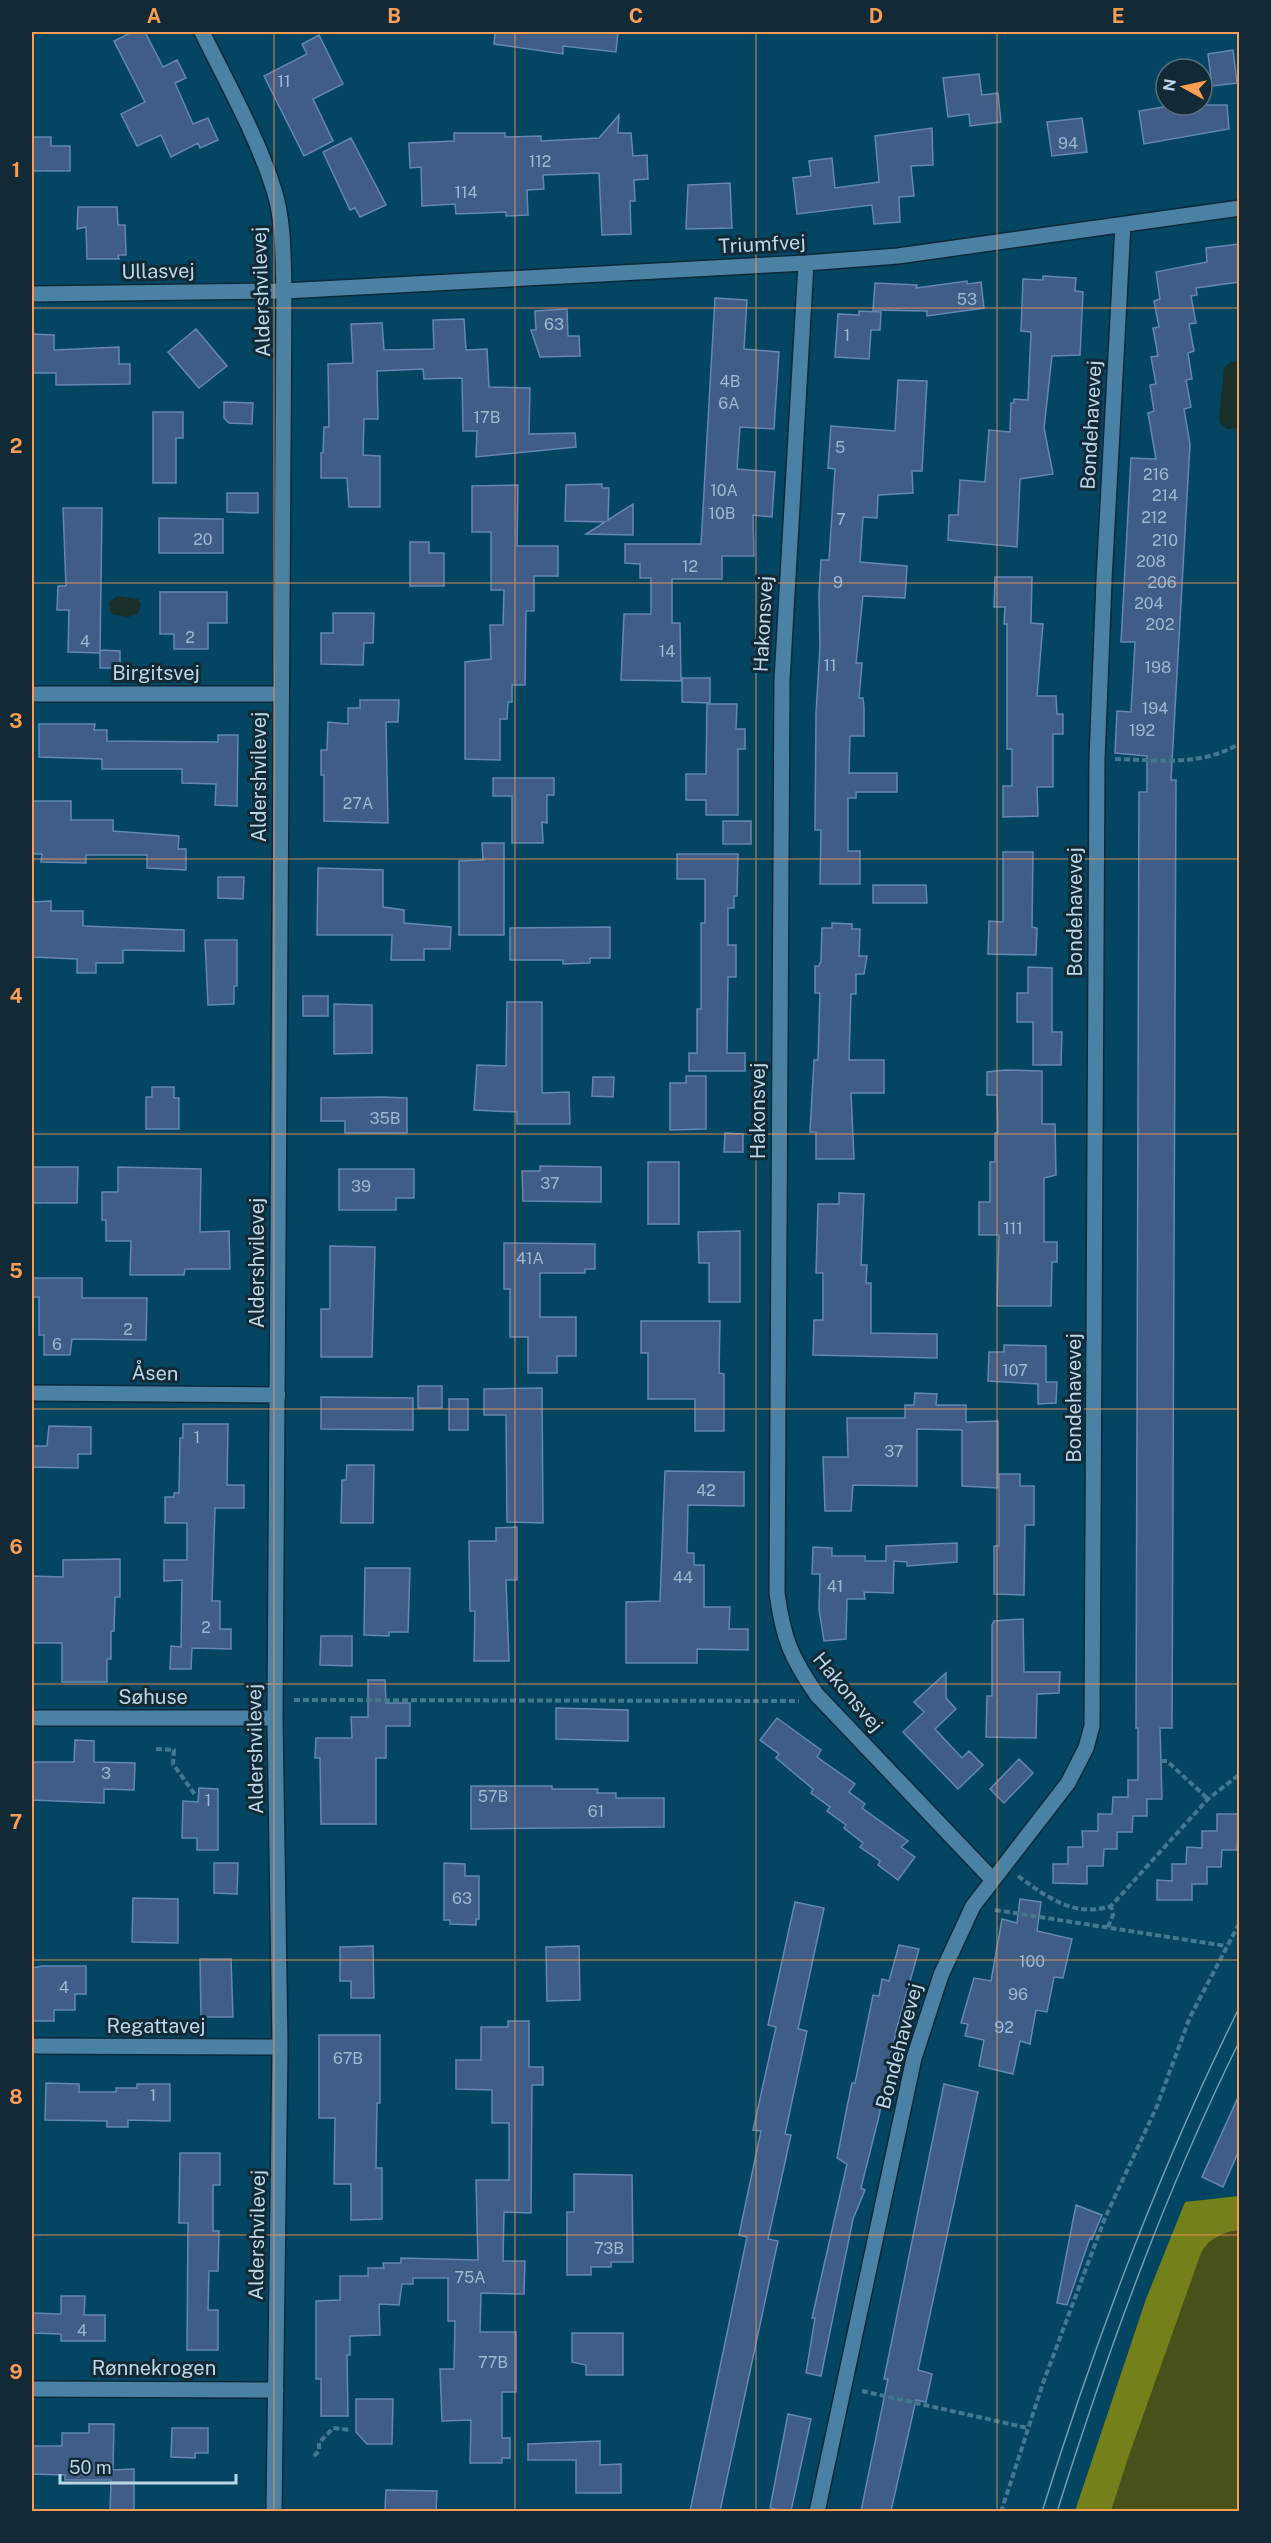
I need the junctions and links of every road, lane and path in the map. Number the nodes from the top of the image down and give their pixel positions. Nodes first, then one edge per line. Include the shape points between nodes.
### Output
1 (202, 32) edge
2 (1239, 208) edge
3 (1123, 225) junction
4 (806, 263) junction
5 (284, 291) junction
6 (32, 294) edge
7 (32, 694) edge
8 (281, 694) junction
9 (1239, 743) edge
10 (1097, 759) junction
11 (32, 1393) edge
12 (278, 1395) junction
13 (817, 1695) junction
14 (275, 1700) junction
15 (32, 1718) edge
16 (275, 1718) junction
17 (156, 1749) dead end
18 (1161, 1761) dead end
19 (1239, 1774) edge
20 (196, 1796) dead end
21 (1208, 1799) junction
22 (1003, 1865) junction
23 (992, 1879) junction
24 (973, 1906) junction
25 (1111, 1906) junction
26 (1239, 1922) edge
27 (1108, 1927) junction
28 (1226, 1946) junction
29 (32, 2046) edge
30 (280, 2047) junction
31 (844, 2388) junction
32 (32, 2389) edge
33 (276, 2390) junction
34 (1028, 2428) junction
35 (350, 2430) dead end
36 (314, 2456) dead end
37 (274, 2511) edge
38 (817, 2511) edge
39 (1001, 2511) edge

1 - 5 street, Aldershvilevej via 275,191
2 - 3 street, Triumfvej
3 - 4 street, Triumfvej via 898,256
3 - 10 street, Bondehavevej
4 - 5 street, Triumfvej
4 - 13 street, Hakonsvej via 782,680 776,1586 782,1628 795,1664
5 - 6 street, Ullasvej
5 - 8 street, Aldershvilevej
7 - 8 street, Birgitsvej
8 - 12 street, Aldershvilevej
9 - 10 path via 1224,753 1198,760
10 - 22 street, Bondehavevej via 1092,1726 1086,1748 1068,1783
11 - 12 street, Åsen
12 - 14 street, Aldershvilevej
13 - 14 path via 797,1702
13 - 23 street, Hakonsvej
14 - 16 street, Aldershvilevej
15 - 16 street, Søhuse
16 - 30 street, Aldershvilevej
17 - 20 path via 174,1750 173,1764
18 - 21 path via 1167,1761
19 - 21 path
21 - 25 path
22 - 23 street, Bondehavevej
22 - 25 path via 1063,1906 1097,1911
23 - 24 street, Bondehavevej
24 - 27 path
24 - 31 street, Bondehavevej via 941,1975 918,2041
25 - 27 path via 1113,1915
26 - 28 path
27 - 28 path
28 - 34 path via 1190,2017 1157,2106 1106,2218
29 - 30 street, Regattavej
30 - 33 street, Aldershvilevej
31 - 34 path
31 - 38 street, Bondehavevej
32 - 33 street, Rønnekrogen
33 - 37 street, Aldershvilevej
34 - 39 path
35 - 36 path via 333,2428 319,2443

